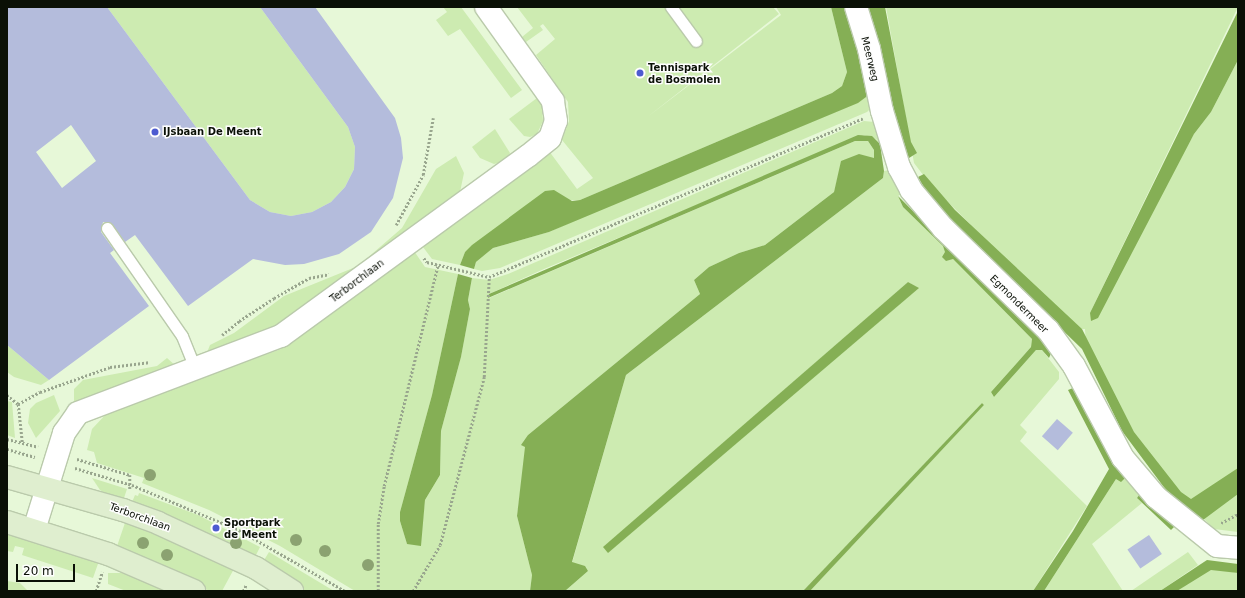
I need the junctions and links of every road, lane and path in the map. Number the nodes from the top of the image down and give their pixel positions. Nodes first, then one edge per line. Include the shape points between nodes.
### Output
1 (486, 7) edge
2 (672, 7) edge
3 (856, 7) edge
4 (696, 41) dead end
5 (882, 111) junction
6 (433, 118) dead end
7 (107, 228) dead end
8 (402, 236) junction
9 (438, 264) junction
10 (337, 272) dead end
11 (489, 277) junction
12 (217, 340) dead end
13 (156, 362) dead end
14 (195, 369) junction
15 (7, 395) edge
16 (18, 404) junction
17 (7, 439) edge
18 (7, 449) edge
19 (54, 462) junction
20 (7, 477) edge
21 (46, 488) junction
22 (7, 522) edge
23 (34, 530) junction
24 (1238, 548) edge
25 (194, 591) edge
26 (292, 591) edge
27 (345, 591) edge
28 (378, 591) edge
29 (413, 591) edge

1 - 8 street, Terborchlaan via 549,94 556,113 554,130 543,145
2 - 4 lane
3 - 5 street, Meerweg via 869,48
5 - 11 path via 824,133
5 - 24 street, Egmondermeer via 899,166 911,190 942,228 1048,330 1074,366 1123,458 1156,497 1188,525 1217,546
6 - 8 path via 423,175
7 - 14 lane via 182,336
8 - 9 path via 427,262
8 - 14 street, Terborchlaan via 281,336
9 - 11 path
9 - 28 path via 384,486 378,524
10 - 12 path via 309,278 239,321
11 - 29 path via 484,377 440,545
13 - 16 path via 110,367 40,392
14 - 19 street, Terborchlaan via 78,413 64,433
15 - 16 path
16 - 17 path via 22,442
18 - 19 path
19 - 21 street, Terborchlaan
19 - 27 path via 132,485 186,506 268,544
20 - 21 main road, Terborchlaan
21 - 23 street, Terborchlaan
21 - 26 main road, Terborchlaan via 123,510 195,538 256,568
22 - 23 main road
23 - 25 main road via 108,554

